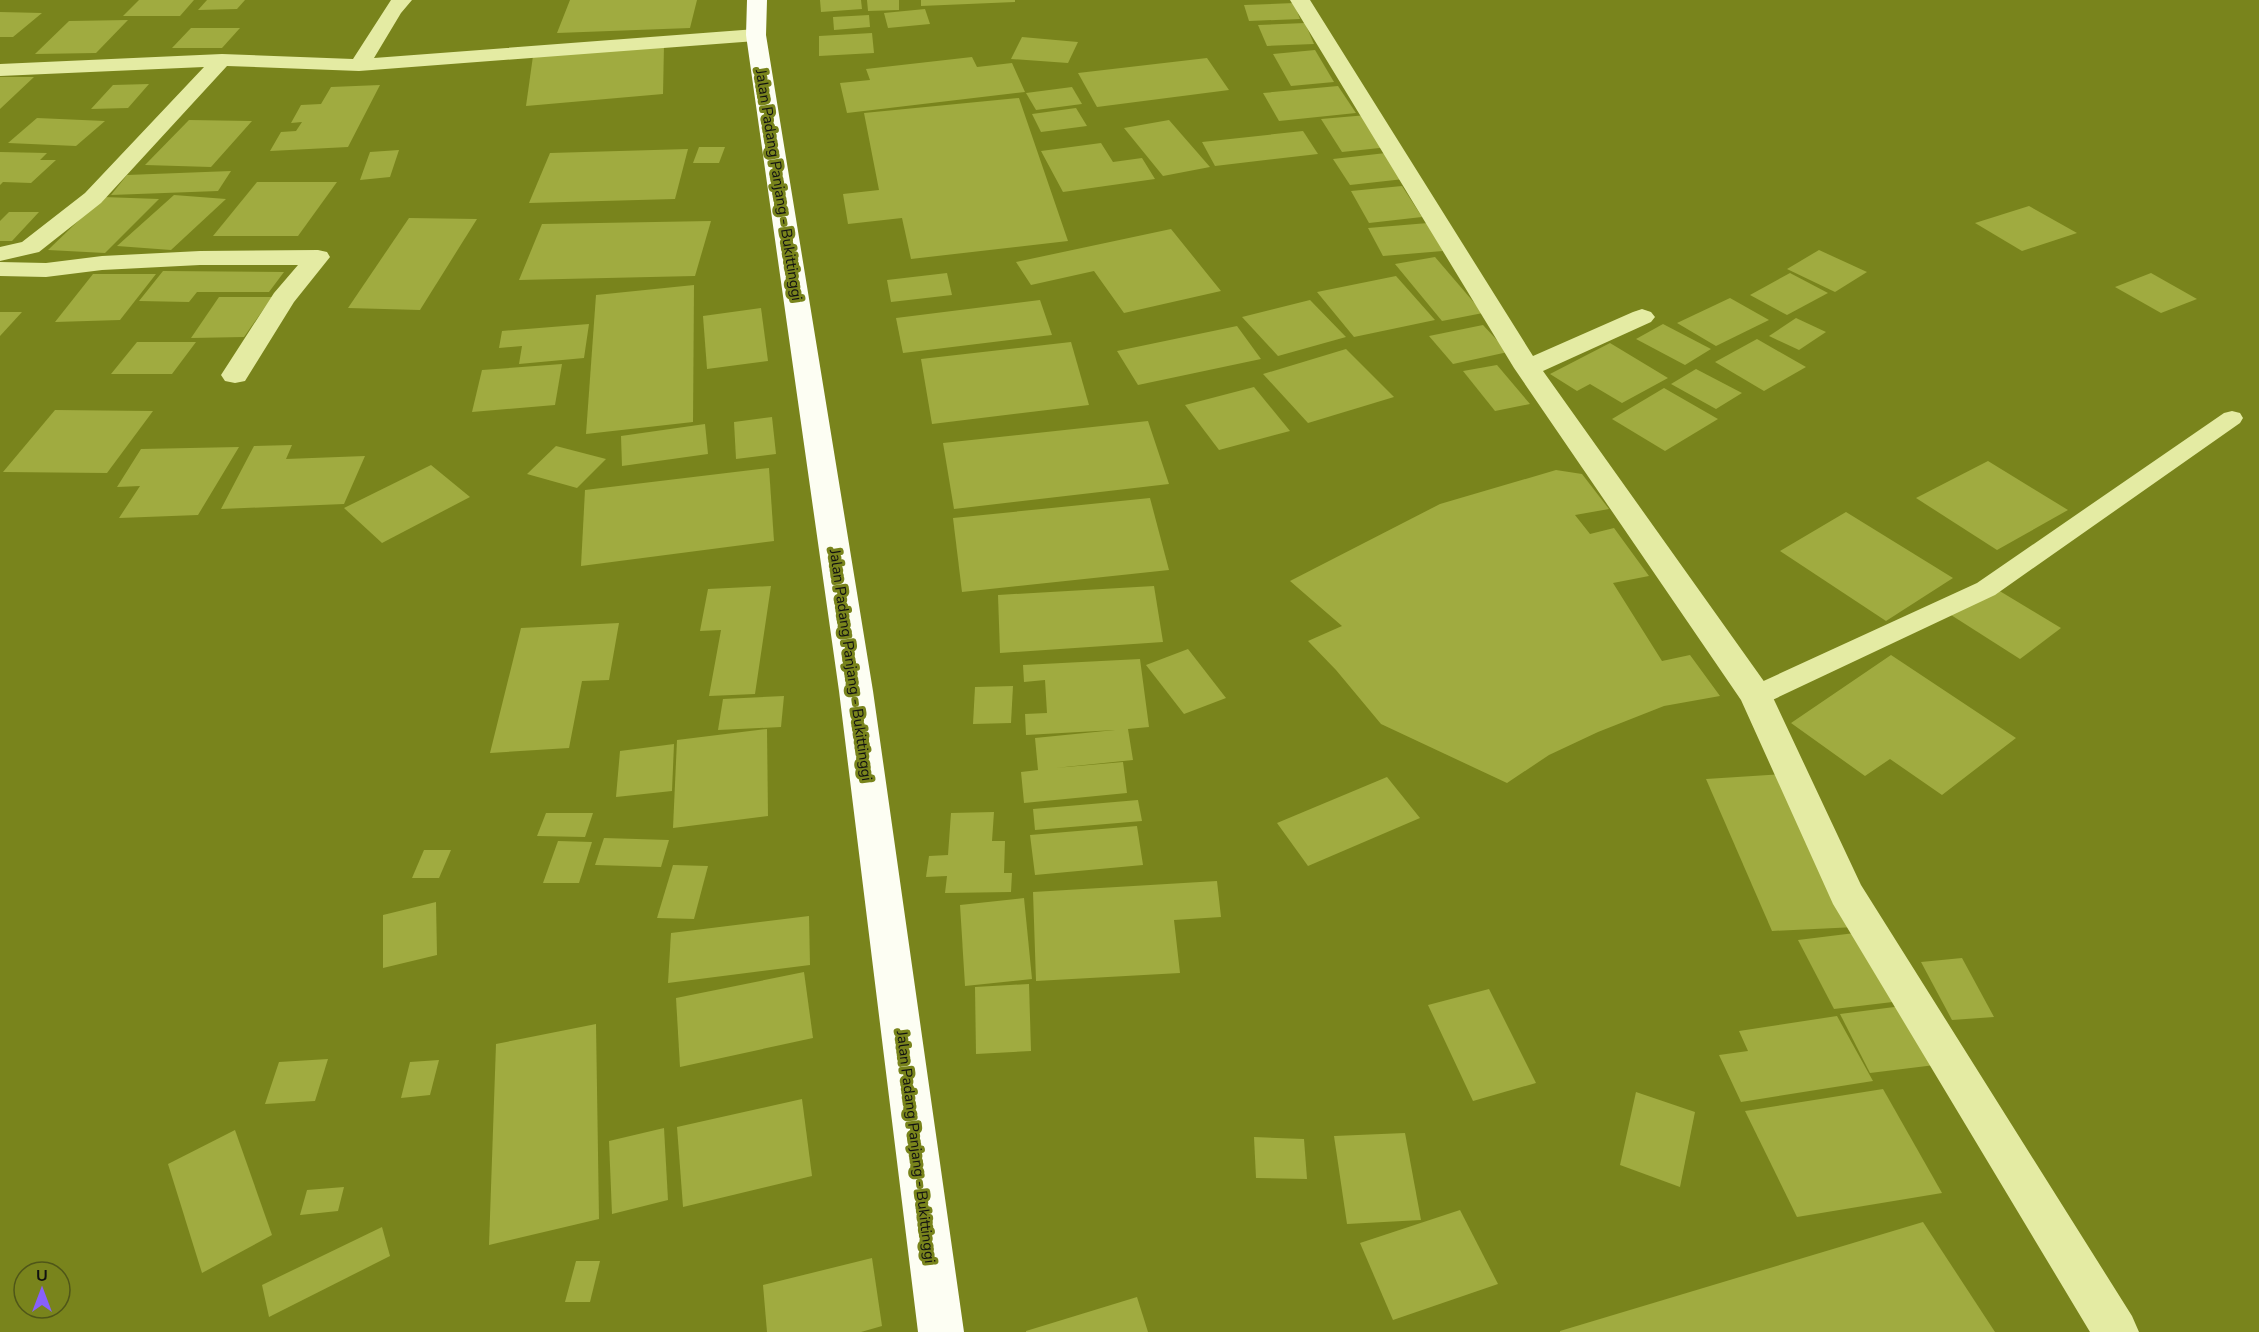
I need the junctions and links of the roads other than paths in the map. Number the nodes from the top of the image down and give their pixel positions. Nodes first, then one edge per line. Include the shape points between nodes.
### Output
1 (402, 0) edge
2 (758, 0) edge
3 (1300, 0) edge
4 (756, 36) junction
5 (222, 60) junction
6 (359, 65) junction
7 (0, 70) edge
8 (0, 254) edge
9 (0, 269) edge
10 (1642, 317) dead end
11 (1527, 368) junction
12 (235, 375) dead end
13 (2232, 418) dead end
14 (1755, 696) junction
15 (940, 1332) edge
16 (2116, 1332) edge

1 - 6 street
2 - 4 highway, Jalan Padang Panjang - Bukittinggi
3 - 11 street
4 - 6 street
4 - 15 highway, Jalan Padang Panjang - Bukittinggi via 855,679
5 - 6 street
5 - 7 street
5 - 8 street via 93,198 30,247
9 - 12 street via 46,270 200,258 318,257 283,298
10 - 11 street
11 - 14 street
13 - 14 lane via 1986,589
14 - 16 street via 1846,893

